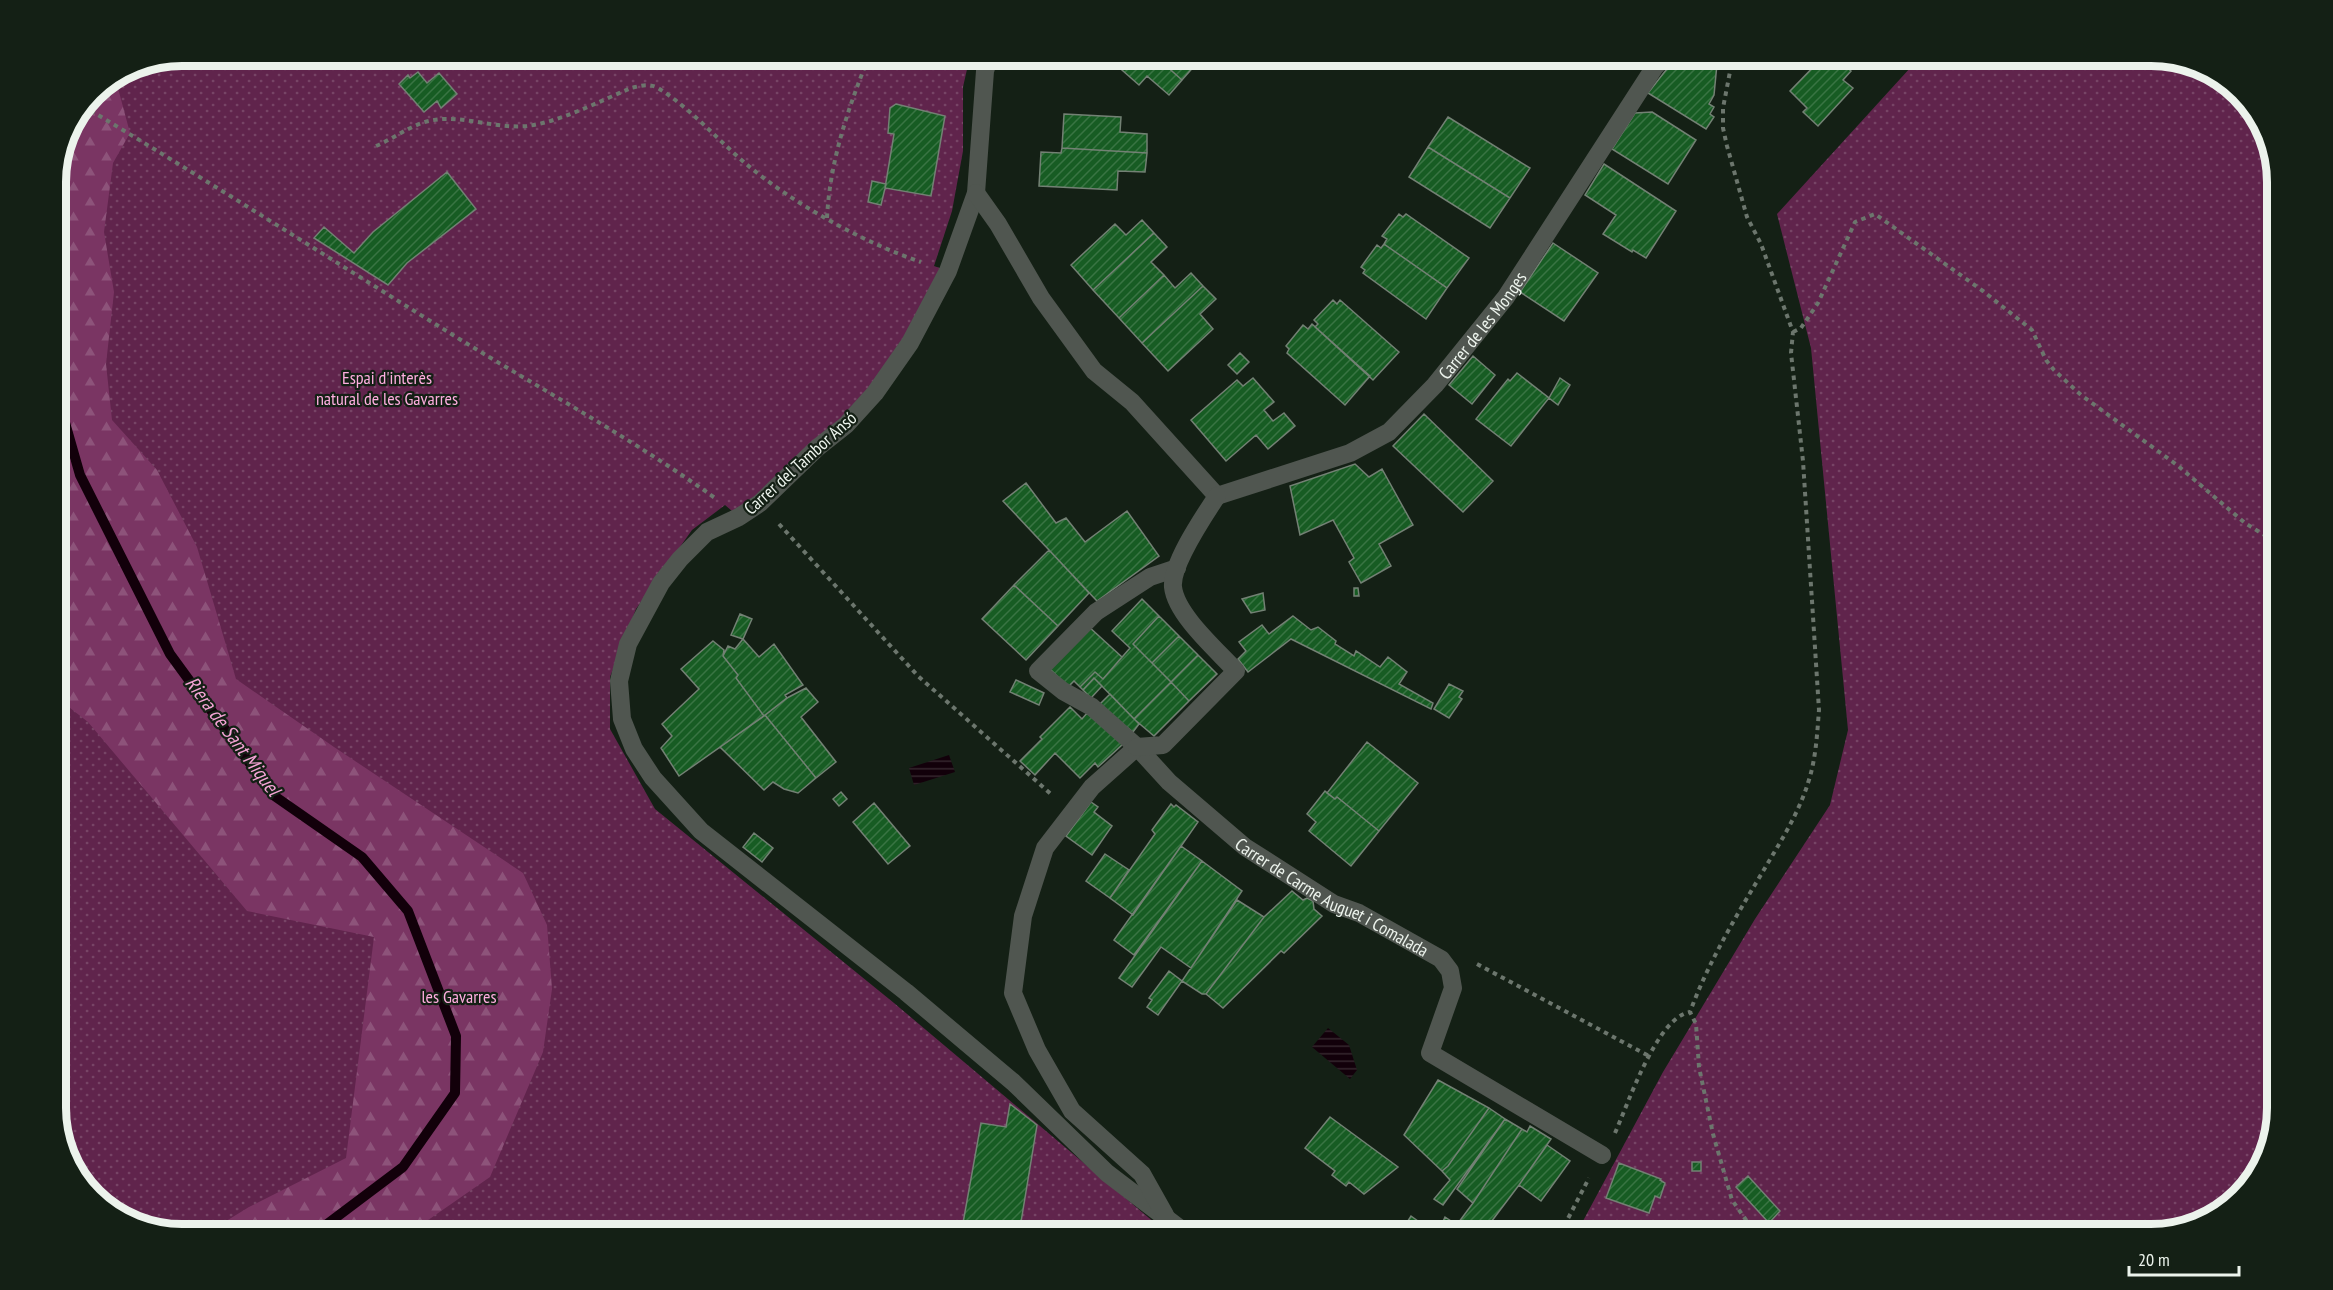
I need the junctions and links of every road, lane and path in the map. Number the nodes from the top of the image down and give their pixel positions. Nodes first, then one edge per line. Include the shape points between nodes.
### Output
1 (865, 66) edge
2 (987, 66) edge
3 (1658, 66) edge
4 (1731, 66) edge
5 (90, 110) edge
6 (376, 146) dead end
7 (976, 193) junction
8 (827, 218) junction
9 (948, 271) junction
10 (1793, 332) junction
11 (1217, 496) junction
12 (760, 503) junction
13 (739, 517) junction
14 (2267, 537) edge
15 (1178, 568) junction
16 (1137, 747) junction
17 (1072, 813) junction
18 (1441, 959) junction
19 (1690, 1012) junction
20 (1649, 1056) junction
21 (1602, 1155) junction
22 (1168, 1221) junction
23 (1172, 1224) edge
24 (1565, 1224) edge
25 (1749, 1224) edge

1 - 8 path via 842,129 829,185
2 - 7 street, Carrer del Tambor Ansó
3 - 11 street, Carrer de les Monges via 1506,297 1435,385 1389,432 1350,453
4 - 10 path via 1723,108 1726,146 1747,217
5 - 13 path via 687,479
6 - 8 path via 434,120 508,126 536,124 647,85 656,87 698,119 776,187
7 - 9 street, Carrer del Tambor Ansó
7 - 11 street via 1041,298 1094,371 1132,402
8 - 9 path via 876,245
9 - 12 street, Carrer del Tambor Ansó via 910,343 875,393 846,425
10 - 14 path via 1801,328 1818,303 1855,222 1875,214 2032,330 2046,360 2081,395
10 - 19 path via 1791,353 1803,460 1816,653 1817,747 1808,784 1790,826 1722,941
11 - 15 street via 1193,533
12 - 13 street, Carrer del Tambor Ansó
12 - 17 path via 918,676
13 - 22 street, Carrer del Tambor Ansó via 707,532 680,558 661,583 628,644 619,681 622,719 634,749 652,778 701,831 933,1014 1013,1082 1107,1173
15 - 16 street via 1173,586 1180,608 1236,671 1163,745
15 - 16 street, Carrer de Carme Auguet i Comalada via 1150,577 1096,612 1038,671 1092,707
16 - 17 street via 1092,787
16 - 18 street, Carrer de Carme Auguet i Comalada via 1169,782 1245,847 1334,904 1359,913
17 - 22 street via 1045,848 1023,916 1013,993 1037,1050 1072,1111 1142,1174
18 - 20 path via 1468,960
18 - 21 street, Carrer de Carme Auguet i Comalada via 1450,971 1453,988 1430,1053
19 - 20 path via 1670,1025
19 - 25 path via 1696,1024 1698,1067 1713,1134 1732,1200
20 - 21 path
21 - 24 path
22 - 23 street, Carrer del Tambor Ansó

